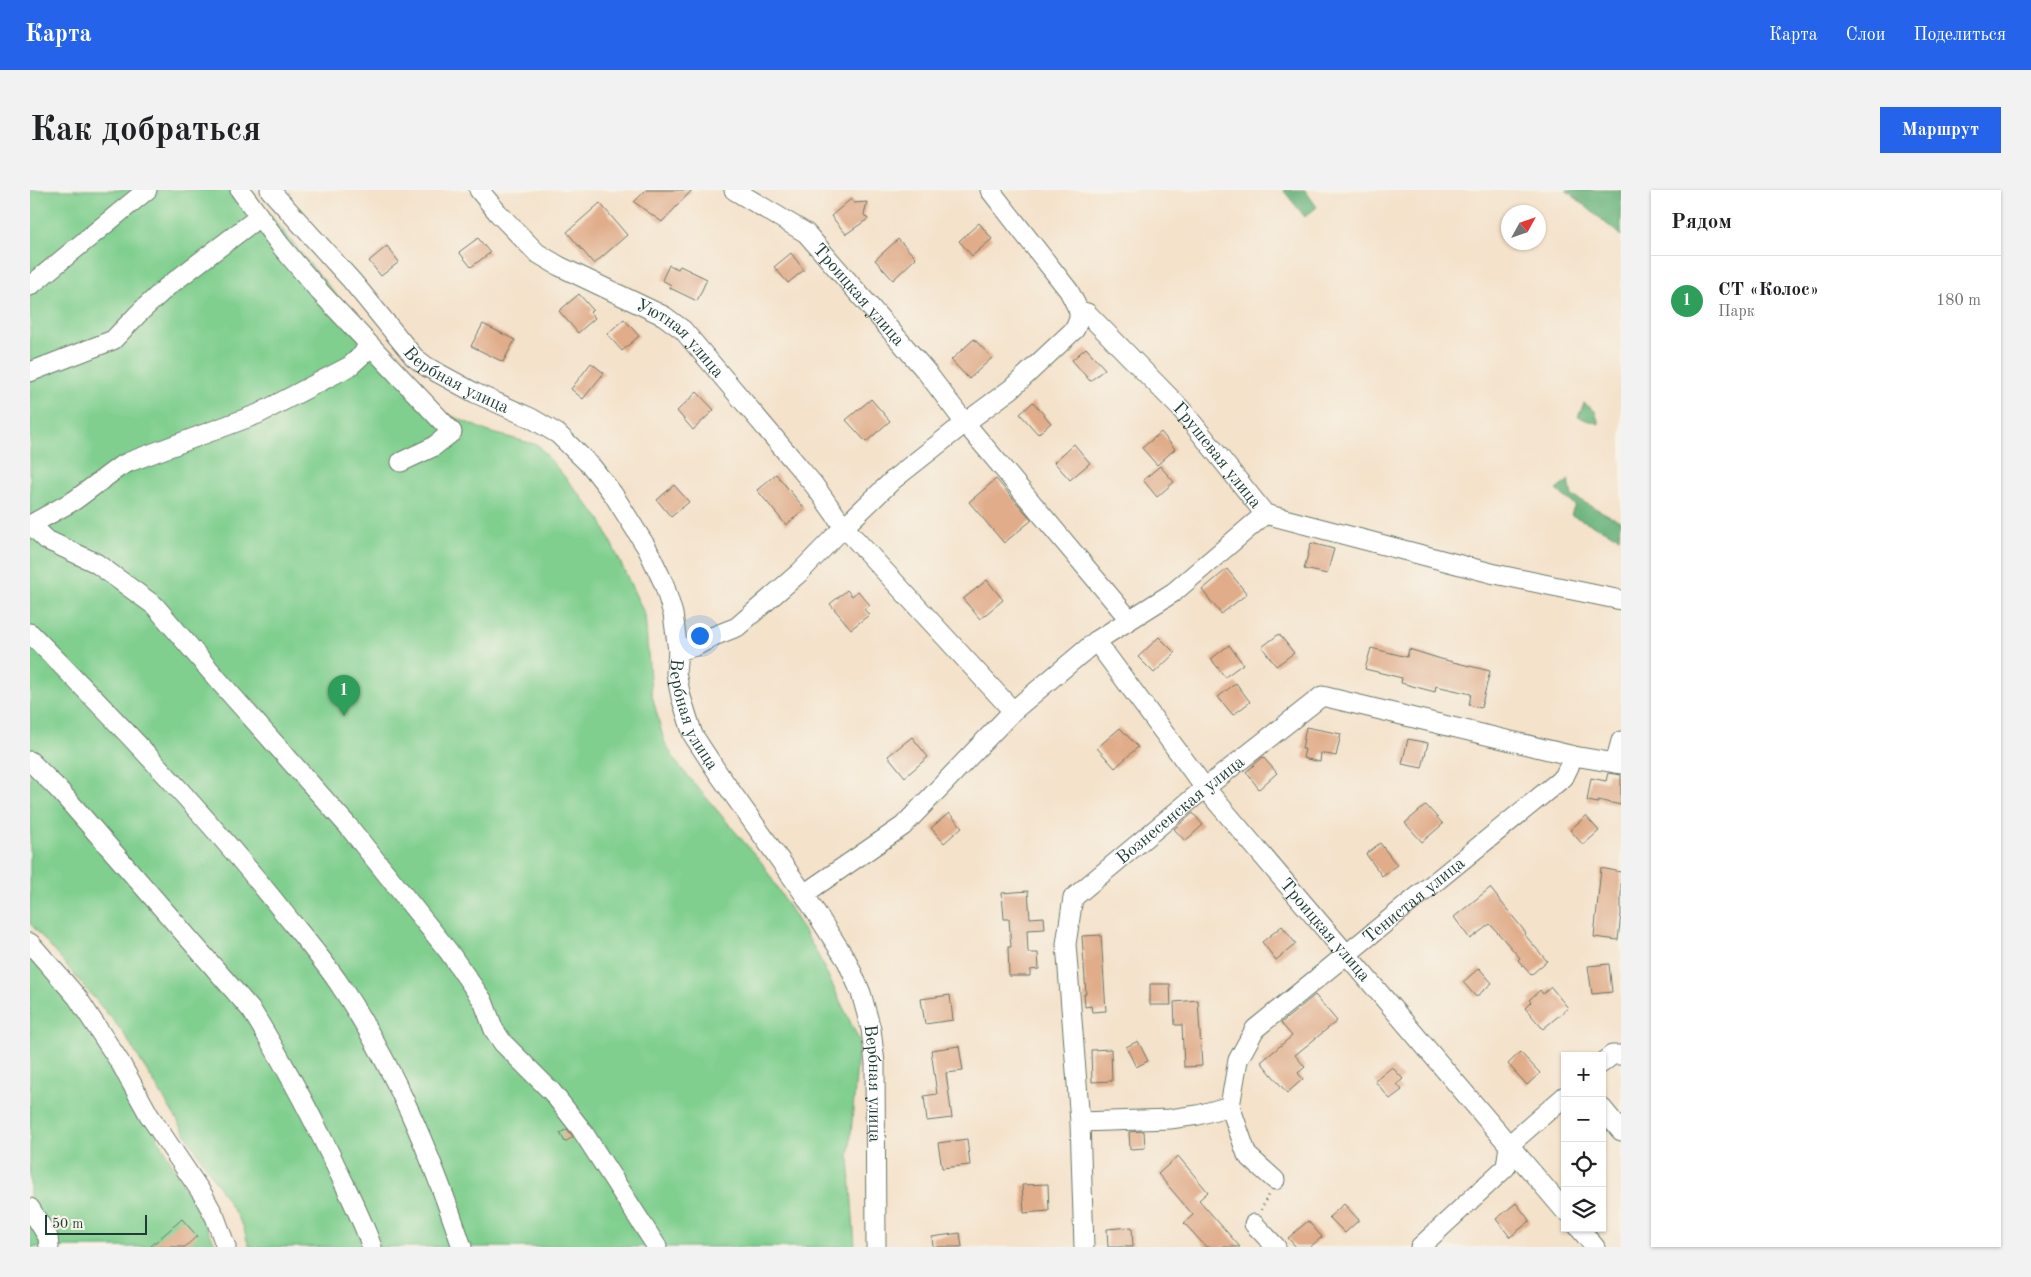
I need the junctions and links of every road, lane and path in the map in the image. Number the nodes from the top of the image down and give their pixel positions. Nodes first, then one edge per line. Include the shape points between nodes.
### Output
1 (147, 190) edge
2 (240, 190) edge
3 (270, 190) edge
4 (479, 190) edge
5 (734, 190) edge
6 (990, 190) edge
7 (259, 217) junction
8 (30, 286) edge
9 (1079, 311) junction
10 (368, 344) junction
11 (30, 372) edge
12 (965, 423) junction
13 (401, 462) dead end
14 (1265, 514) junction
15 (31, 525) edge
16 (844, 527) junction
17 (1621, 600) edge
18 (1129, 619) junction
19 (30, 633) edge
20 (1096, 641) junction
21 (678, 650) junction
22 (1013, 711) junction
23 (1621, 741) edge
24 (1574, 756) junction
25 (30, 761) edge
26 (1618, 764) edge
27 (1205, 788) junction
28 (804, 894) junction
29 (30, 943) edge
30 (1348, 955) junction
31 (1621, 1055) edge
32 (1606, 1060) edge
33 (1564, 1097) edge
34 (1230, 1106) junction
35 (1606, 1113) edge
36 (1080, 1122) junction
37 (1621, 1131) edge
38 (1509, 1145) junction
39 (1275, 1180) joint
40 (1561, 1206) edge
41 (30, 1208) edge
42 (1254, 1224) joint
43 (1582, 1232) edge
44 (49, 1247) edge
45 (226, 1247) edge
46 (372, 1247) edge
47 (462, 1247) edge
48 (657, 1247) edge
49 (876, 1247) edge
50 (1084, 1247) edge
51 (1276, 1247) edge
52 (1420, 1247) edge
53 (1595, 1247) edge

1 - 8 street
2 - 7 street
3 - 21 street, Вербная улица via 352,281 414,357 475,393 558,434 592,467 647,548 664,584
4 - 16 street, Уютная улица via 537,253 664,316 682,330 814,484
5 - 12 street, Троицкая улица via 806,233 925,370
6 - 9 street, Грушевая улица via 1069,291
7 - 10 street
7 - 11 street via 167,287 114,340
9 - 12 street via 1076,329 1069,336 1011,389
9 - 14 street, Грушевая улица via 1088,313 1182,410
10 - 13 street via 452,432 434,446
10 - 15 street via 358,360 327,379 258,414 129,462 76,500
12 - 16 street via 894,479
12 - 18 street, Троицкая улица
14 - 17 street, Грушевая улица via 1495,574
14 - 18 street via 1174,592
15 - 48 street via 47,540 96,563 156,606 219,682 349,827 449,952 483,1001 494,1030 503,1043 552,1092 581,1129
16 - 21 street via 799,573 737,627 696,646
16 - 22 street, Уютная улица
18 - 20 street
19 - 47 street via 140,747 239,858 337,981 402,1093 444,1190
20 - 22 street
20 - 27 street, Троицкая улица
21 - 28 street, Вербная улица via 676,673 694,735
22 - 28 street via 903,826
23 - 26 street
24 - 26 street, Вознесенская улица
24 - 27 street, Вознесенская улица via 1322,696
24 - 30 street, Тенистая улица via 1564,777
25 - 46 street via 80,813 252,1011 308,1110
27 - 30 street, Троицкая улица
27 - 36 street, Вознесенская улица via 1074,898 1066,944
28 - 49 street, Вербная улица via 847,961 871,1028 875,1062
29 - 45 street via 77,997 121,1064 149,1115 203,1195
30 - 34 street, Тенистая улица via 1255,1029 1238,1060
30 - 38 street, Троицкая улица
31 - 32 street via 1612,1055
33 - 38 street
34 - 36 street via 1170,1119
34 - 39 street, Тенистая улица via 1247,1155
35 - 37 street
36 - 50 street, Вознесенская улица
38 - 40 street, Троицкая улица
38 - 52 street via 1506,1167
39 - 42 path
41 - 44 street via 48,1237
42 - 51 street
43 - 53 street

